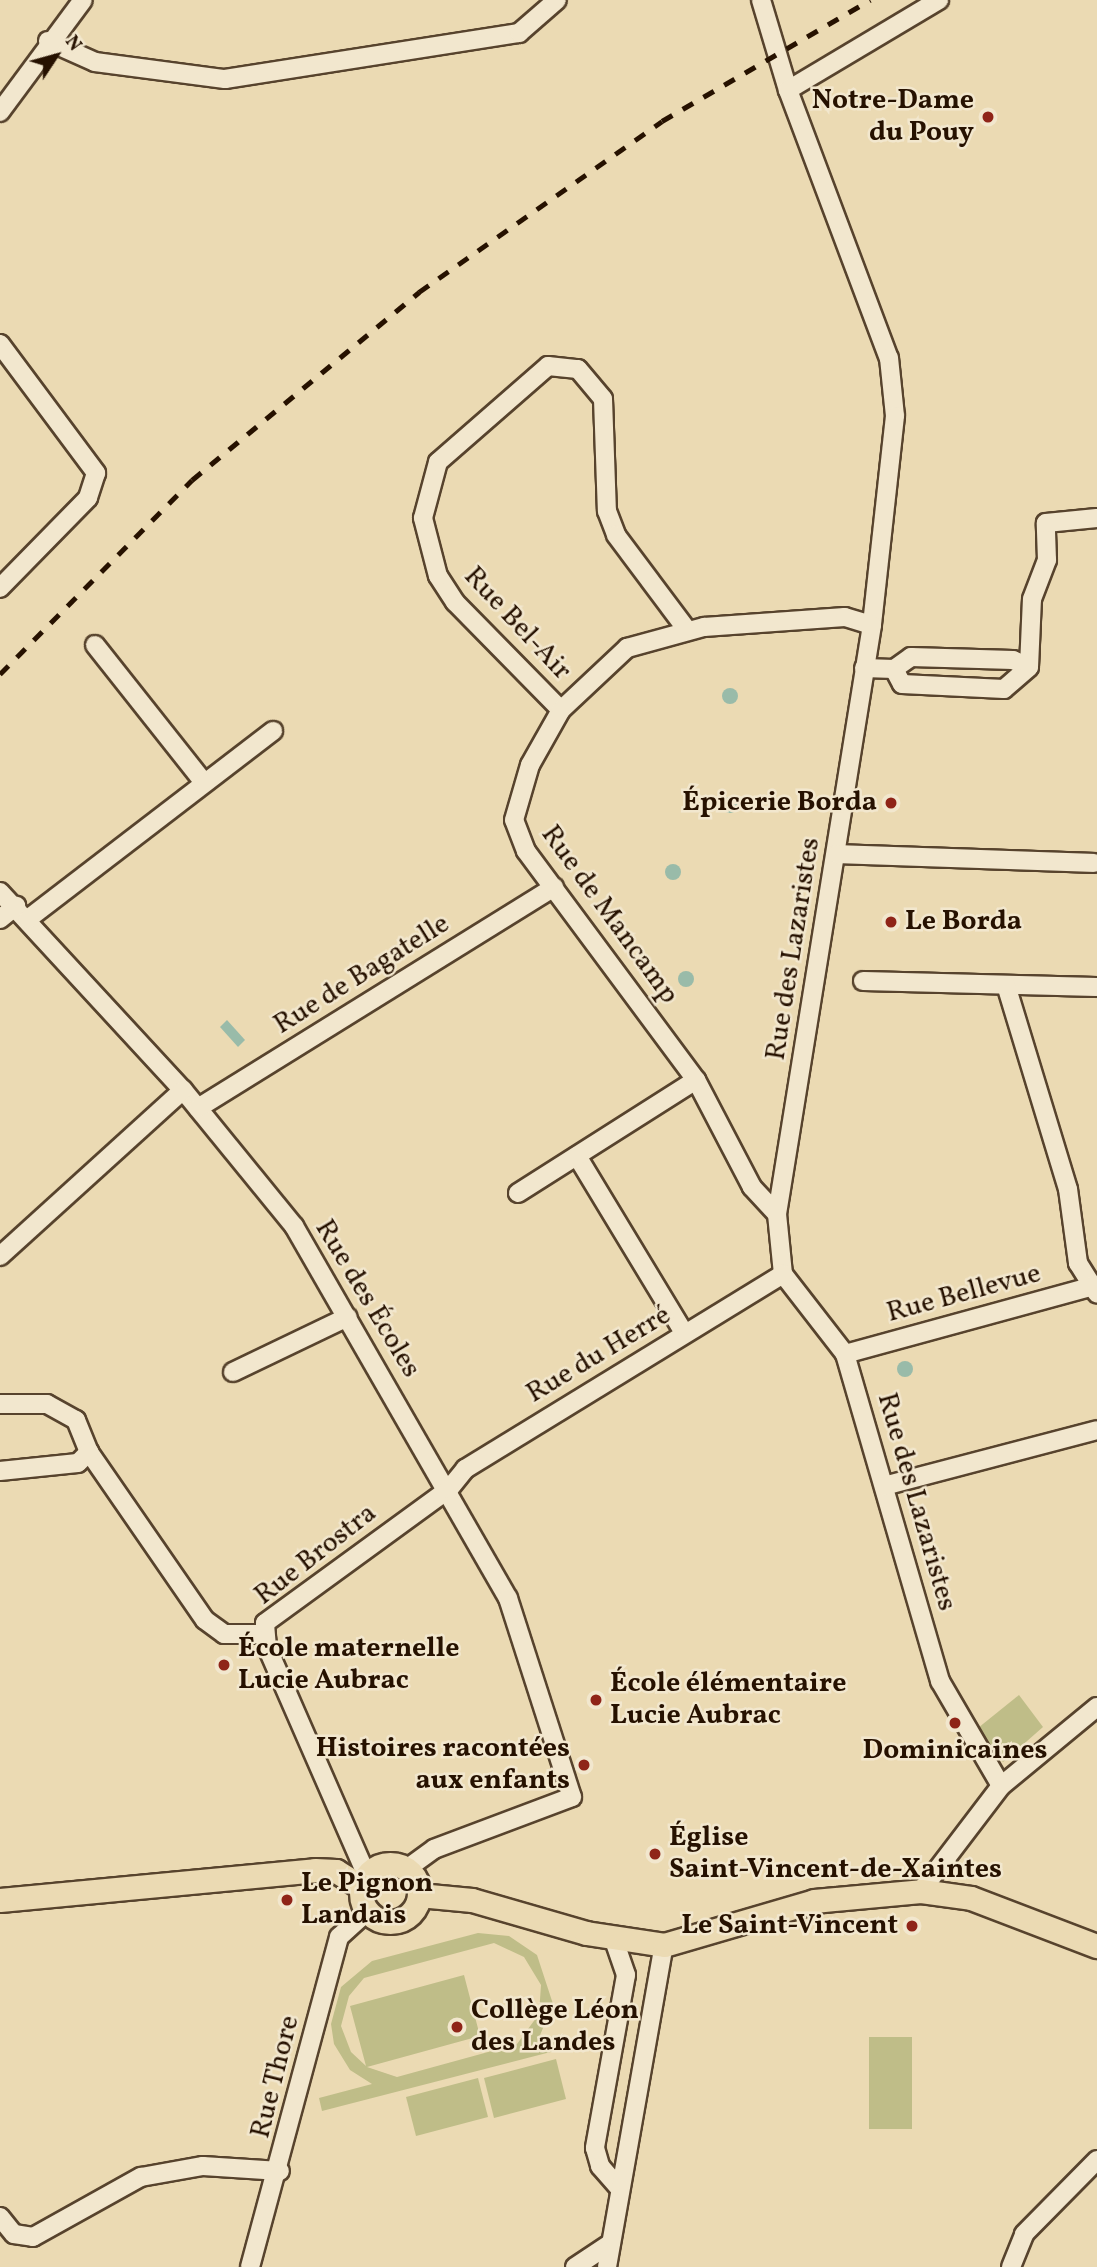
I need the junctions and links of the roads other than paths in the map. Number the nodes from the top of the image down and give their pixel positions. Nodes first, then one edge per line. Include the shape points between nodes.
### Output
1 (83, 0) edge
2 (557, 0) edge
3 (761, 0) edge
4 (939, 0) edge
5 (48, 41) junction
6 (788, 90) junction
7 (0, 112) edge
8 (0, 344) edge
9 (6, 364) edge
10 (1097, 519) edge
11 (0, 588) edge
12 (872, 625) junction
13 (687, 630) junction
14 (95, 645) dead end
15 (1029, 667) junction
16 (864, 668) junction
17 (894, 669) junction
18 (561, 710) junction
19 (273, 731) dead end
20 (202, 780) junction
21 (837, 854) junction
22 (1094, 863) dead end
23 (554, 887) junction
24 (0, 892) edge
25 (22, 913) junction
26 (0, 919) edge
27 (863, 981) dead end
28 (1006, 985) junction
29 (1097, 987) edge
30 (696, 1080) junction
31 (183, 1090) junction
32 (198, 1108) junction
33 (577, 1156) junction
34 (518, 1193) dead end
35 (777, 1214) junction
36 (2, 1249) edge
37 (783, 1274) junction
38 (1096, 1289) edge
39 (348, 1317) junction
40 (684, 1333) junction
41 (845, 1354) junction
42 (233, 1372) dead end
43 (0, 1404) edge
44 (1097, 1430) edge
45 (89, 1452) junction
46 (0, 1471) edge
47 (884, 1486) junction
48 (449, 1489) junction
49 (263, 1634) junction
50 (1097, 1707) edge
51 (1000, 1786) junction
52 (407, 1869) junction
53 (364, 1881) junction
54 (921, 1891) junction
55 (419, 1895) junction
56 (0, 1900) edge
57 (368, 1911) junction
58 (614, 1940) junction
59 (664, 1945) junction
60 (1097, 1946) edge
61 (1097, 2160) edge
62 (280, 2171) junction
63 (620, 2189) junction
64 (0, 2217) edge
65 (611, 2243) junction
66 (250, 2267) edge
67 (575, 2267) edge
68 (607, 2267) edge
69 (1011, 2267) edge

1 - 5 street
2 - 5 street via 519,33 225,79 95,62
3 - 6 street, Rue des Lazaristes
4 - 6 street
5 - 7 street
6 - 12 street, Rue des Lazaristes via 889,358 893,456
8 - 9 street
9 - 11 street via 96,473 88,498
10 - 15 street via 1046,523 1047,560 1032,600
12 - 13 street, Rue de Mancamp via 845,617
12 - 16 street, Rue des Lazaristes
13 - 18 street, Rue de Mancamp via 627,648
13 - 18 street, Rue Bel-Air via 616,535 607,511 603,399 578,369 548,366 438,462 423,518 438,576 455,602
14 - 20 street
15 - 17 street via 1013,660 911,657
15 - 17 street via 1004,689 902,684
16 - 17 street
16 - 21 street, Rue des Lazaristes
18 - 23 street, Rue de Mancamp via 530,765 514,820 526,851
19 - 20 street
20 - 25 street
21 - 22 street
21 - 35 street, Rue des Lazaristes
23 - 30 street, Rue de Mancamp
23 - 32 street, Rue de Bagatelle
24 - 25 street, Rue des Écoles
25 - 26 street
25 - 31 street, Rue des Écoles
27 - 28 street
28 - 29 street
28 - 38 street via 1068,1189 1078,1263
30 - 33 street
30 - 35 street, Rue de Mancamp via 752,1187
31 - 32 street, Rue des Écoles
31 - 36 street
32 - 39 street, Rue des Écoles via 294,1226
33 - 34 street
33 - 40 street
35 - 37 street, Rue des Lazaristes
37 - 40 street, Rue du Herré
37 - 41 street, Rue des Lazaristes
38 - 41 street, Rue Bellevue
39 - 42 street
39 - 48 street, Rue des Écoles
40 - 48 street, Rue du Herré via 465,1469
41 - 47 street, Rue des Lazaristes
43 - 45 street via 47,1404 62,1411 76,1420
44 - 47 street
45 - 46 street via 78,1463
45 - 49 street via 205,1620 224,1634
47 - 51 street, Rue des Lazaristes via 940,1681
48 - 49 street, Rue Brostra via 316,1582 265,1623
48 - 52 street, Rue des Écoles via 508,1598 570,1803 433,1849
49 - 53 street, Rue Brostra
50 - 51 street
51 - 54 street
52 - 53 main road via 381,1865
52 - 55 main road
53 - 56 main road via 316,1870
53 - 57 main road
54 - 59 main road via 814,1901
54 - 60 main road via 971,1898
55 - 57 main road via 412,1912 394,1921
55 - 58 main road via 472,1900
57 - 62 street, Rue Thore via 339,1937
58 - 59 main road
58 - 63 street via 626,1975 595,2148 600,2166
59 - 63 street
61 - 69 street via 1024,2234
62 - 64 street via 203,2166 141,2177 33,2237 14,2234
62 - 66 street, Rue Thore
63 - 65 street
65 - 67 street
65 - 68 street

